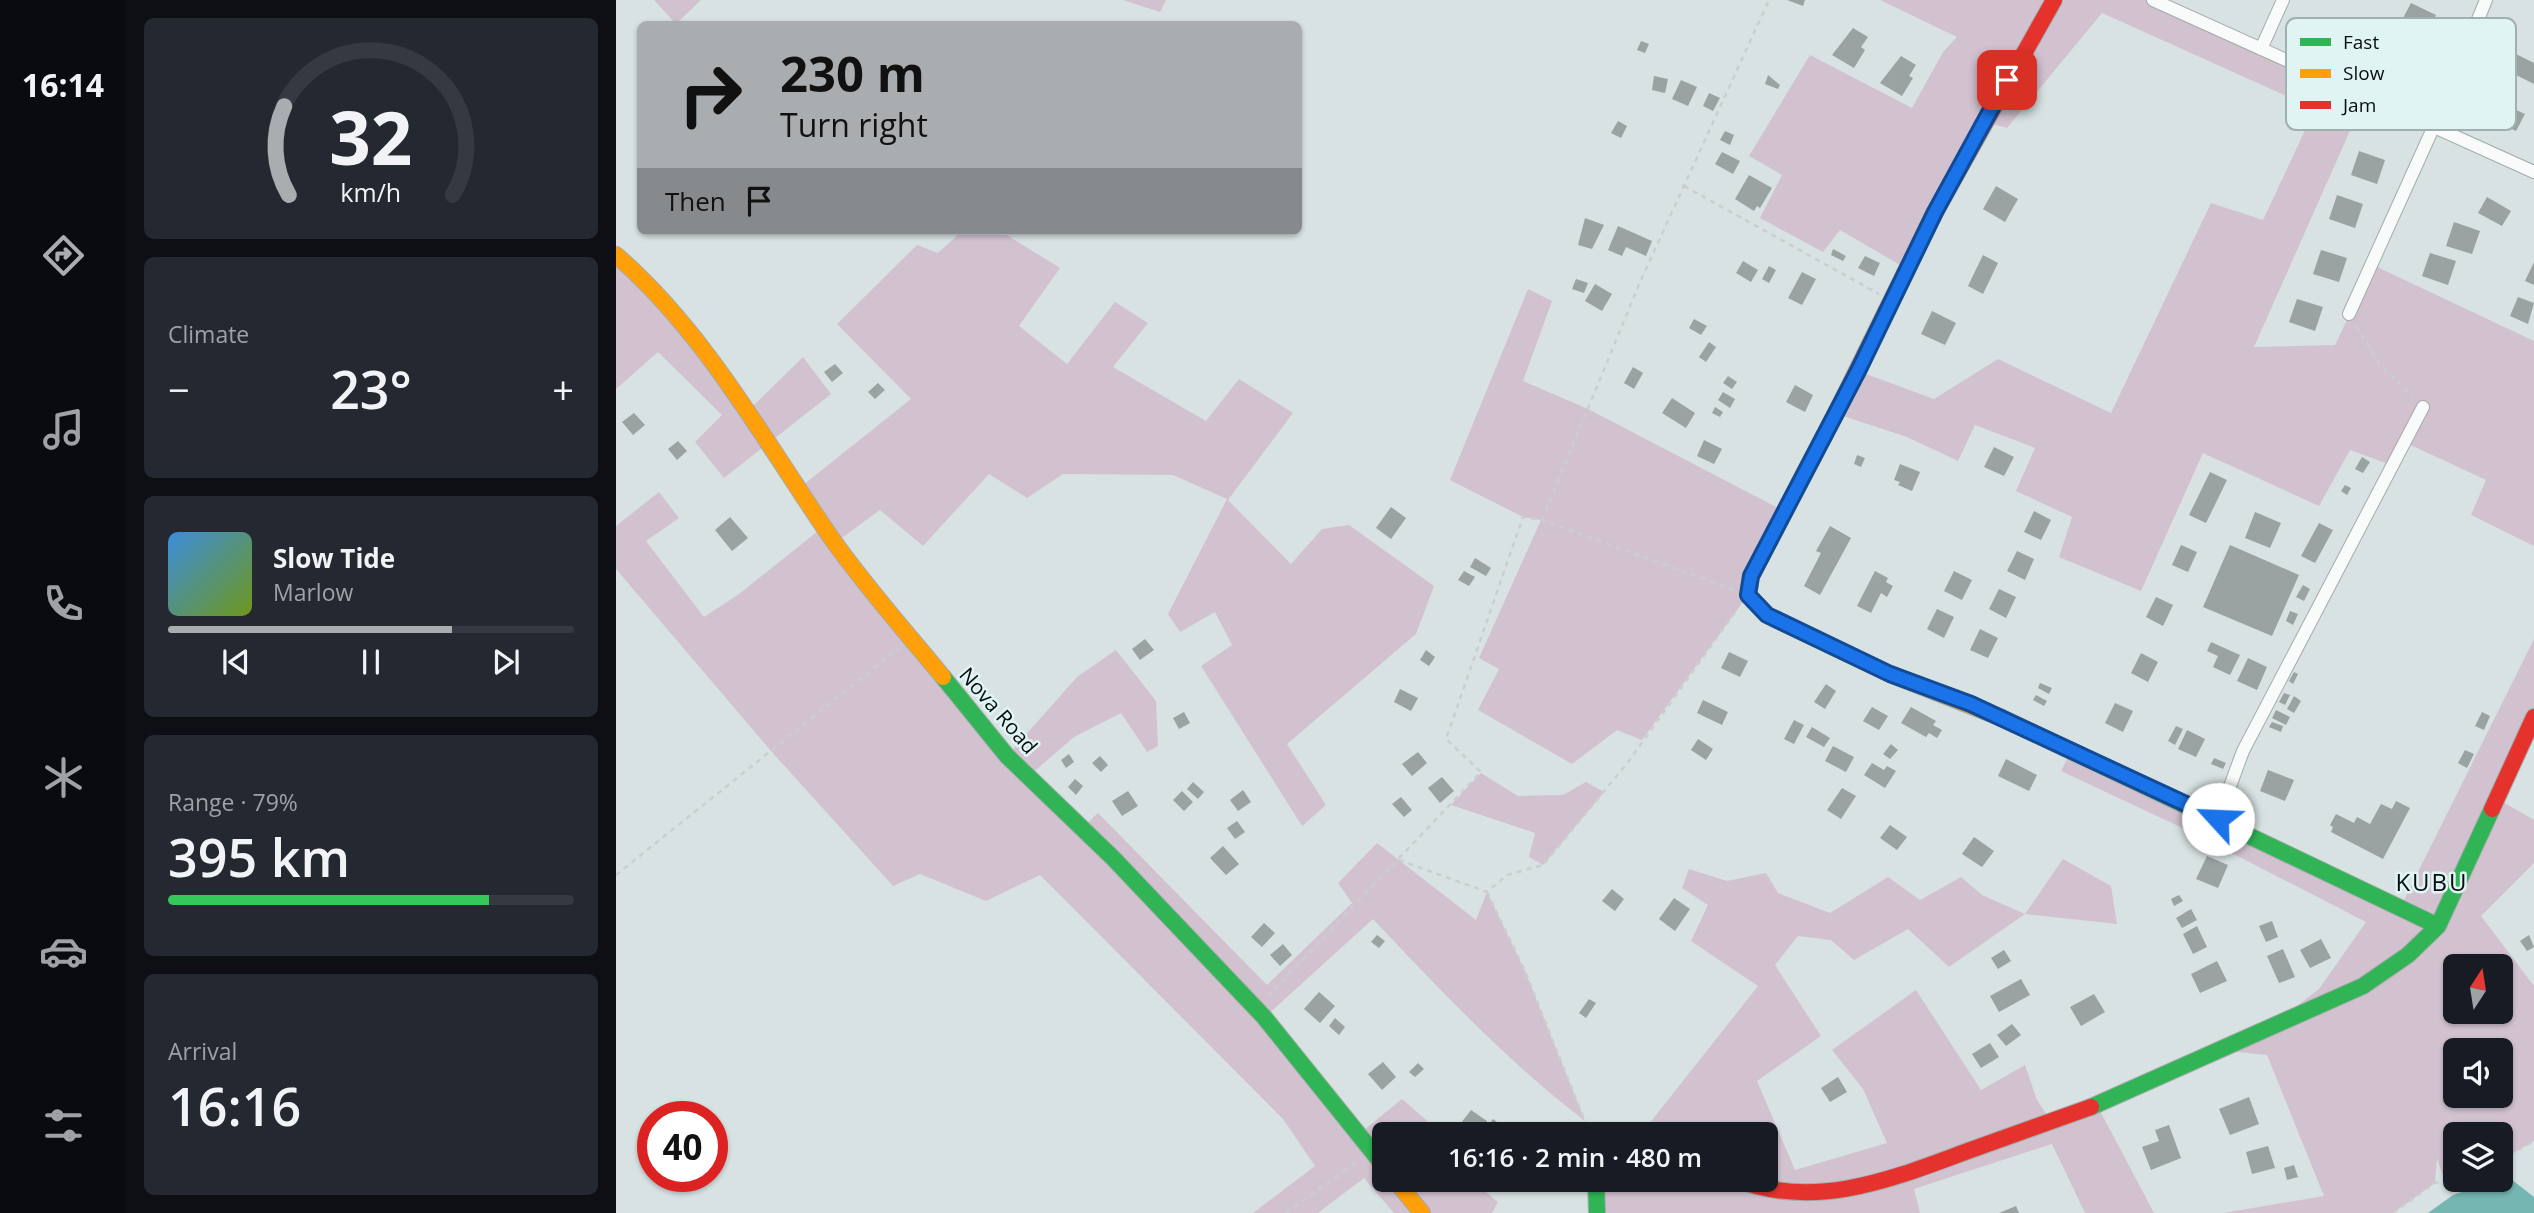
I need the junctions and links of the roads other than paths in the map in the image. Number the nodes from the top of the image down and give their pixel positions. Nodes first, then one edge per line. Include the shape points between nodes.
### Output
1 (2054, 0) edge
2 (2153, 0) edge
3 (2283, 0) edge
4 (2486, 0) edge
5 (2479, 18) edge
6 (2261, 48) junction
7 (2286, 61) edge
8 (2432, 130) edge
9 (2443, 130) edge
10 (2534, 172) edge
11 (616, 255) edge
12 (2349, 314) road end
13 (2423, 407) road end
14 (2534, 717) edge
15 (2218, 819) junction
16 (2438, 926) junction
17 (1372, 1151) edge
18 (1778, 1191) edge
19 (1405, 1192) edge
20 (1596, 1192) edge
21 (1422, 1213) edge
22 (1597, 1213) edge

1 - 15 street via 1935,212 1751,576 1748,595 1767,615 1890,674 1971,704
2 - 6 street
3 - 6 street
4 - 5 street
6 - 7 street
8 - 12 street
9 - 10 street
11 - 17 street, Nova Road via 687,326 835,543 1007,756 1113,858 1256,1008
13 - 15 street via 2243,751
14 - 16 street
15 - 16 street
16 - 18 street via 2408,955 2363,986 2096,1105 1874,1185 1815,1192
19 - 21 street
20 - 22 street

